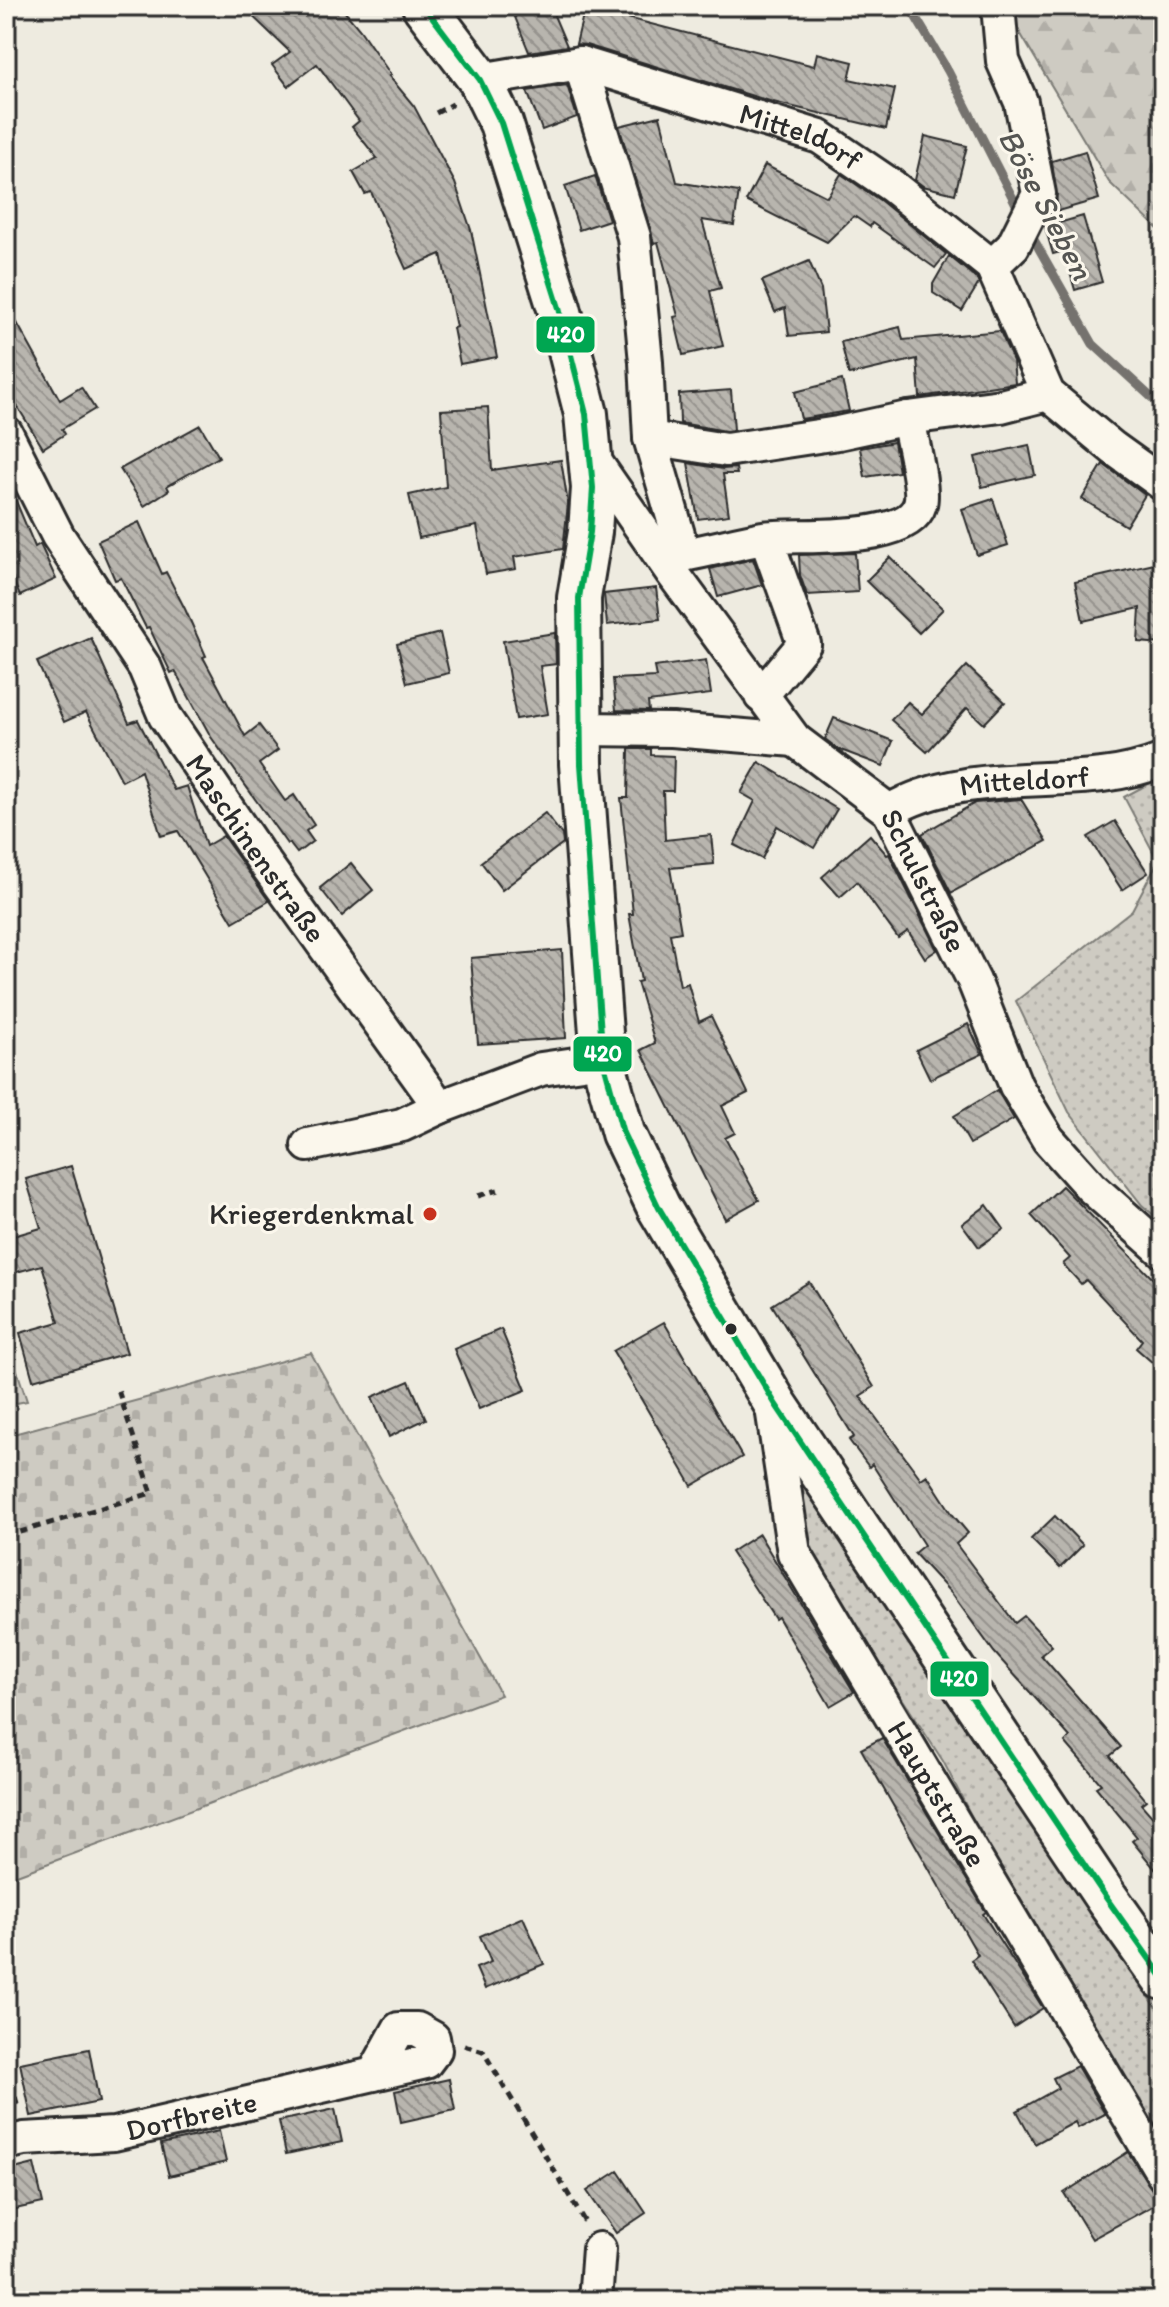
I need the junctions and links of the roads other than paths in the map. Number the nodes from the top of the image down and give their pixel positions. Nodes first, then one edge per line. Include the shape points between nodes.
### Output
1 (424, 6) edge
2 (998, 6) edge
3 (580, 63) junction
4 (480, 80) junction
5 (1003, 256) junction
6 (1048, 394) junction
7 (908, 418) junction
8 (6, 433) edge
9 (650, 438) junction
10 (592, 457) junction
11 (1163, 484) edge
12 (766, 538) junction
13 (761, 696) junction
14 (580, 729) junction
15 (795, 740) junction
16 (1163, 760) edge
17 (889, 811) junction
18 (603, 1060) junction
19 (440, 1107) junction
20 (308, 1145) dead end
21 (1163, 1251) edge
22 (770, 1394) junction
23 (1163, 1978) edge
24 (435, 2050) road end
25 (15, 2141) edge
26 (1163, 2174) edge
27 (599, 2249) road end
28 (595, 2301) edge

1 - 4 main road, Hauptstraße
2 - 5 street via 1003,61 1021,102 1039,194
3 - 4 street, Mitteldorf
3 - 5 street, Mitteldorf via 820,137
3 - 9 street via 634,237
4 - 10 main road, Hauptstraße via 501,123 531,212 585,407
5 - 6 street, Mitteldorf
6 - 7 street
6 - 11 street, Mitteldorf
7 - 9 street via 726,450
7 - 12 street via 921,502 914,516 879,531
8 - 19 street, Maschinenstraße via 58,536 145,668 165,716
9 - 12 street via 684,555
10 - 13 street, Schulstraße
10 - 14 main road, Hauptstraße via 590,532 579,598
12 - 13 street via 804,644
13 - 15 street, Schulstraße
14 - 15 street
14 - 18 main road, Hauptstraße
15 - 17 street, Schulstraße
16 - 17 street, Mitteldorf via 1073,777 945,789
17 - 21 street, Schulstraße via 974,981 1016,1086 1048,1139 1091,1187
18 - 19 street via 541,1069
18 - 22 main road, Hauptstraße via 639,1170
19 - 20 street via 402,1125
22 - 23 main road, Hauptstraße
22 - 26 street, Hauptstraße via 794,1553
24 - 25 street, Dorfbreite via 426,2062 114,2134
27 - 28 street

